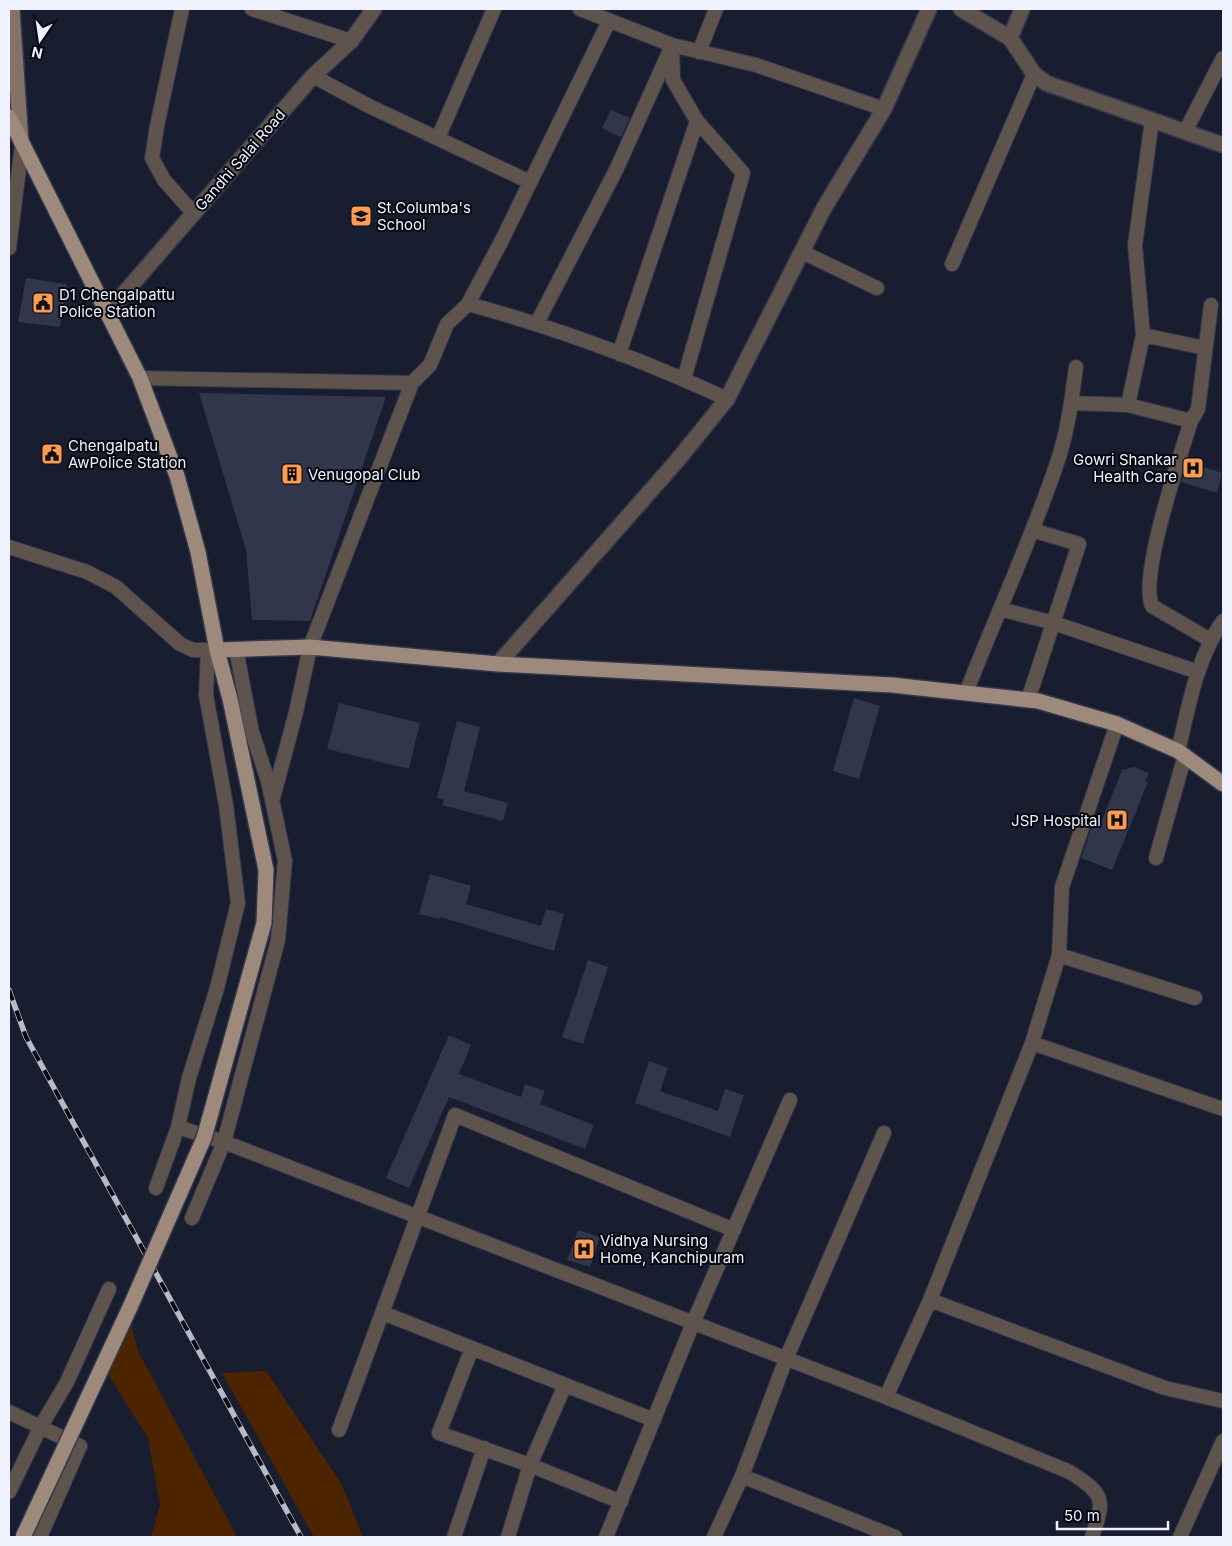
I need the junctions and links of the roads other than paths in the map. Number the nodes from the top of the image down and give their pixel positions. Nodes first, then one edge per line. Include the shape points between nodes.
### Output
1 (12, 9) edge
2 (182, 9) edge
3 (252, 9) edge
4 (374, 9) edge
5 (494, 9) edge
6 (580, 9) edge
7 (716, 9) edge
8 (929, 9) edge
9 (961, 9) edge
10 (1022, 9) edge
11 (609, 21) junction
12 (1010, 38) junction
13 (351, 42) junction
14 (672, 45) junction
15 (699, 52) junction
16 (1223, 58) edge
17 (1034, 74) junction
18 (313, 76) junction
19 (884, 109) junction
20 (9, 117) edge
21 (1152, 120) junction
22 (697, 121) junction
23 (1185, 132) junction
24 (438, 138) junction
25 (22, 145) junction
26 (1223, 145) edge
27 (530, 182) junction
28 (194, 214) junction
29 (9, 248) edge
30 (802, 252) junction
31 (952, 264) dead end
32 (877, 288) dead end
33 (468, 304) junction
34 (1211, 304) dead end
35 (107, 313) junction
36 (538, 323) junction
37 (1142, 335) junction
38 (1205, 348) junction
39 (619, 354) junction
40 (1076, 366) dead end
41 (140, 378) junction
42 (684, 379) junction
43 (412, 383) junction
44 (727, 399) junction
45 (1071, 403) junction
46 (1128, 405) junction
47 (1191, 420) junction
48 (1032, 530) junction
49 (9, 547) edge
50 (1000, 608) junction
51 (1223, 621) edge
52 (1054, 623) junction
53 (1210, 640) junction
54 (310, 647) junction
55 (212, 650) junction
56 (236, 650) junction
57 (498, 664) junction
58 (1198, 672) junction
59 (966, 693) junction
60 (1028, 700) junction
61 (1117, 724) junction
62 (1182, 753) junction
63 (1223, 784) edge
64 (272, 801) junction
65 (1156, 858) dead end
66 (1059, 955) junction
67 (1195, 998) dead end
68 (1032, 1043) junction
69 (790, 1100) dead end
70 (1223, 1109) edge
71 (178, 1127) junction
72 (884, 1133) dead end
73 (224, 1142) junction
74 (156, 1188) dead end
75 (192, 1218) dead end
76 (416, 1218) junction
77 (734, 1230) junction
78 (110, 1289) dead end
79 (930, 1300) junction
80 (382, 1312) junction
81 (693, 1323) junction
82 (472, 1348) junction
83 (786, 1359) junction
84 (565, 1385) junction
85 (886, 1398) junction
86 (1223, 1401) edge
87 (9, 1412) edge
88 (654, 1420) junction
89 (41, 1426) junction
90 (339, 1430) dead end
91 (1223, 1441) edge
92 (484, 1448) junction
93 (530, 1465) junction
94 (742, 1476) junction
95 (9, 1492) edge
96 (621, 1502) junction
97 (23, 1537) edge
98 (40, 1537) edge
99 (454, 1537) edge
100 (508, 1537) edge
101 (606, 1537) edge
102 (714, 1537) edge
103 (896, 1537) edge
104 (1092, 1537) edge
105 (1180, 1537) edge

1 - 25 main road
2 - 28 street via 152,158 164,180
3 - 13 street
4 - 13 street, Gandhi Salai Road
5 - 24 street
6 - 11 street
7 - 15 street
8 - 19 street
9 - 12 street
10 - 12 street
11 - 14 street
11 - 27 street
12 - 17 street
13 - 18 street, Gandhi Salai Road
14 - 15 street
14 - 22 street via 673,80
14 - 36 street via 618,168
15 - 19 street via 756,65
16 - 23 street
17 - 21 street via 1046,83
17 - 31 street
18 - 24 street
18 - 28 street, Gandhi Salai Road
19 - 30 street via 824,208
20 - 25 main road
21 - 23 street
21 - 37 street via 1135,245
22 - 39 street
22 - 42 street via 743,174
23 - 26 street
24 - 27 street
25 - 29 street
25 - 35 main road
27 - 33 street
28 - 35 street, Gandhi Salai Road
30 - 32 street
30 - 44 street
33 - 36 street
33 - 43 street via 447,324 430,365
34 - 38 street
35 - 41 main road
36 - 39 street
37 - 38 street
37 - 46 street
38 - 47 street via 1198,410
39 - 42 street
40 - 45 street
41 - 43 street
41 - 55 main road via 177,476 198,552
42 - 44 street
43 - 54 street
44 - 57 street via 676,462
45 - 46 street
45 - 48 street via 1058,458
46 - 47 street
47 - 53 street via 1162,516 1148,598 1152,606
48 - 50 street
48 - 52 street via 1079,544
49 - 55 street via 87,572 116,587 180,644 193,650
50 - 52 street
50 - 59 street
51 - 53 street
52 - 58 street
52 - 60 street
53 - 58 street
54 - 56 main road
54 - 57 main road
54 - 64 street
55 - 56 main road
55 - 71 street via 206,695 226,805 238,903
55 - 97 main road, bridge via 230,699 266,870 264,923 204,1138 131,1305
56 - 64 street via 252,732
57 - 59 main road
58 - 62 street
59 - 60 main road
60 - 61 main road
61 - 62 main road
61 - 66 street via 1062,887
62 - 63 main road
62 - 65 street
64 - 73 street via 284,861 278,940
66 - 67 street
66 - 68 street
68 - 70 street
68 - 79 street
69 - 77 street
71 - 73 street
71 - 74 street
72 - 83 street
73 - 75 street
73 - 76 street
76 - 77 street via 455,1115
76 - 80 street
76 - 81 street
77 - 81 street
78 - 89 street via 67,1382
79 - 85 street
79 - 86 street via 1165,1388
80 - 82 street
80 - 90 street
81 - 83 street
81 - 88 street
82 - 84 street
82 - 92 street via 439,1432
83 - 85 street
83 - 94 street
84 - 88 street
84 - 93 street
85 - 104 street via 1070,1472 1091,1486 1100,1497 1100,1514
87 - 89 street
88 - 96 street
89 - 95 street
89 - 98 street via 80,1446
91 - 105 street
92 - 93 street
92 - 99 street
93 - 96 street
93 - 100 street
94 - 102 street
94 - 103 street
96 - 101 street

